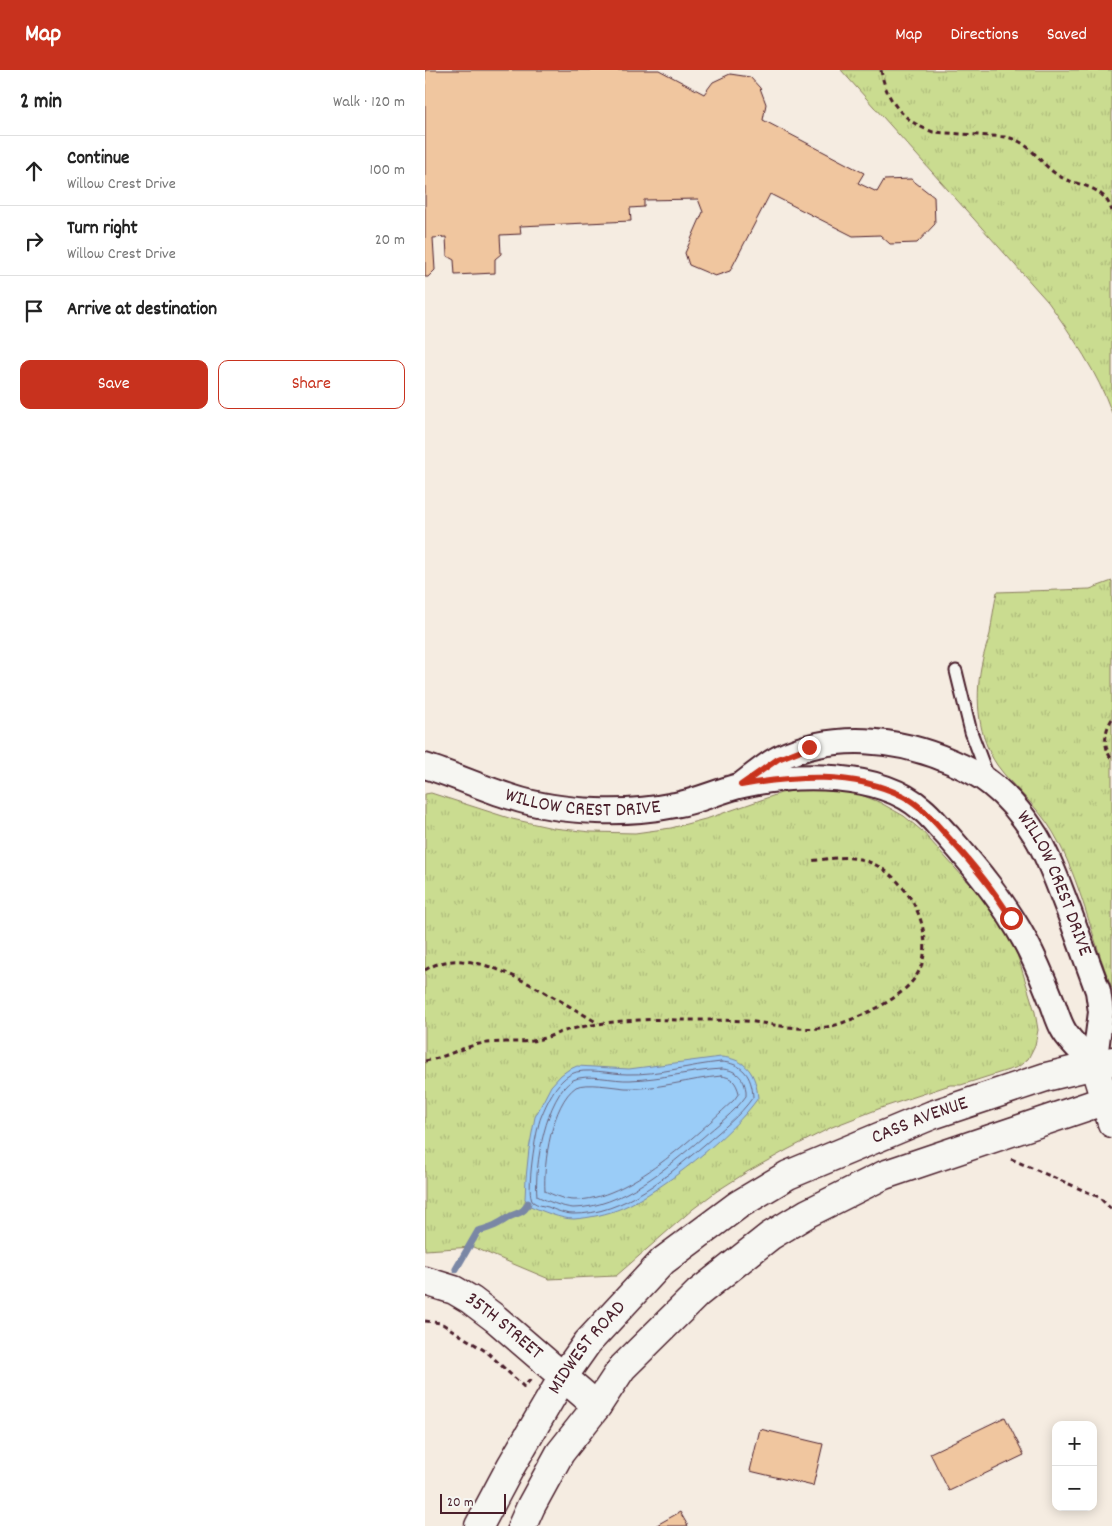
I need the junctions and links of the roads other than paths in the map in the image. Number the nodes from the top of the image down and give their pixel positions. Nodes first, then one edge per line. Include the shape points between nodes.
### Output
1 (956, 671) dead end
2 (425, 766) edge
3 (991, 783) junction
4 (741, 785) junction
5 (1103, 1063) edge
6 (1110, 1107) edge
7 (738, 1205) joint
8 (770, 1236) joint
9 (425, 1281) edge
10 (563, 1377) junction
11 (597, 1406) junction
12 (479, 1526) edge
13 (522, 1526) edge

1 - 3 lane via 971,732
2 - 4 street, WILLOW CREST DRIVE via 513,798 597,811 676,805
3 - 4 street, WILLOW CREST DRIVE via 926,751 897,743 867,741 809,747 778,759
3 - 5 street, WILLOW CREST DRIVE via 1025,821 1053,869 1097,991
4 - 5 street, WILLOW CREST DRIVE via 797,777 850,780 891,791 922,809 961,851 1024,938 1064,1031
5 - 6 main road
5 - 7 main road, CASS AVENUE via 1045,1077 932,1115 789,1175
6 - 8 main road, CASS AVENUE via 884,1175
7 - 10 main road, MIDWEST ROAD via 663,1261 587,1343
8 - 11 main road, MIDWEST ROAD via 698,1293 622,1368
9 - 10 main road, 35TH STREET via 454,1290 471,1300
10 - 11 main road, 35TH STREET
10 - 12 main road, MIDWEST ROAD
11 - 13 main road, MIDWEST ROAD via 560,1453

